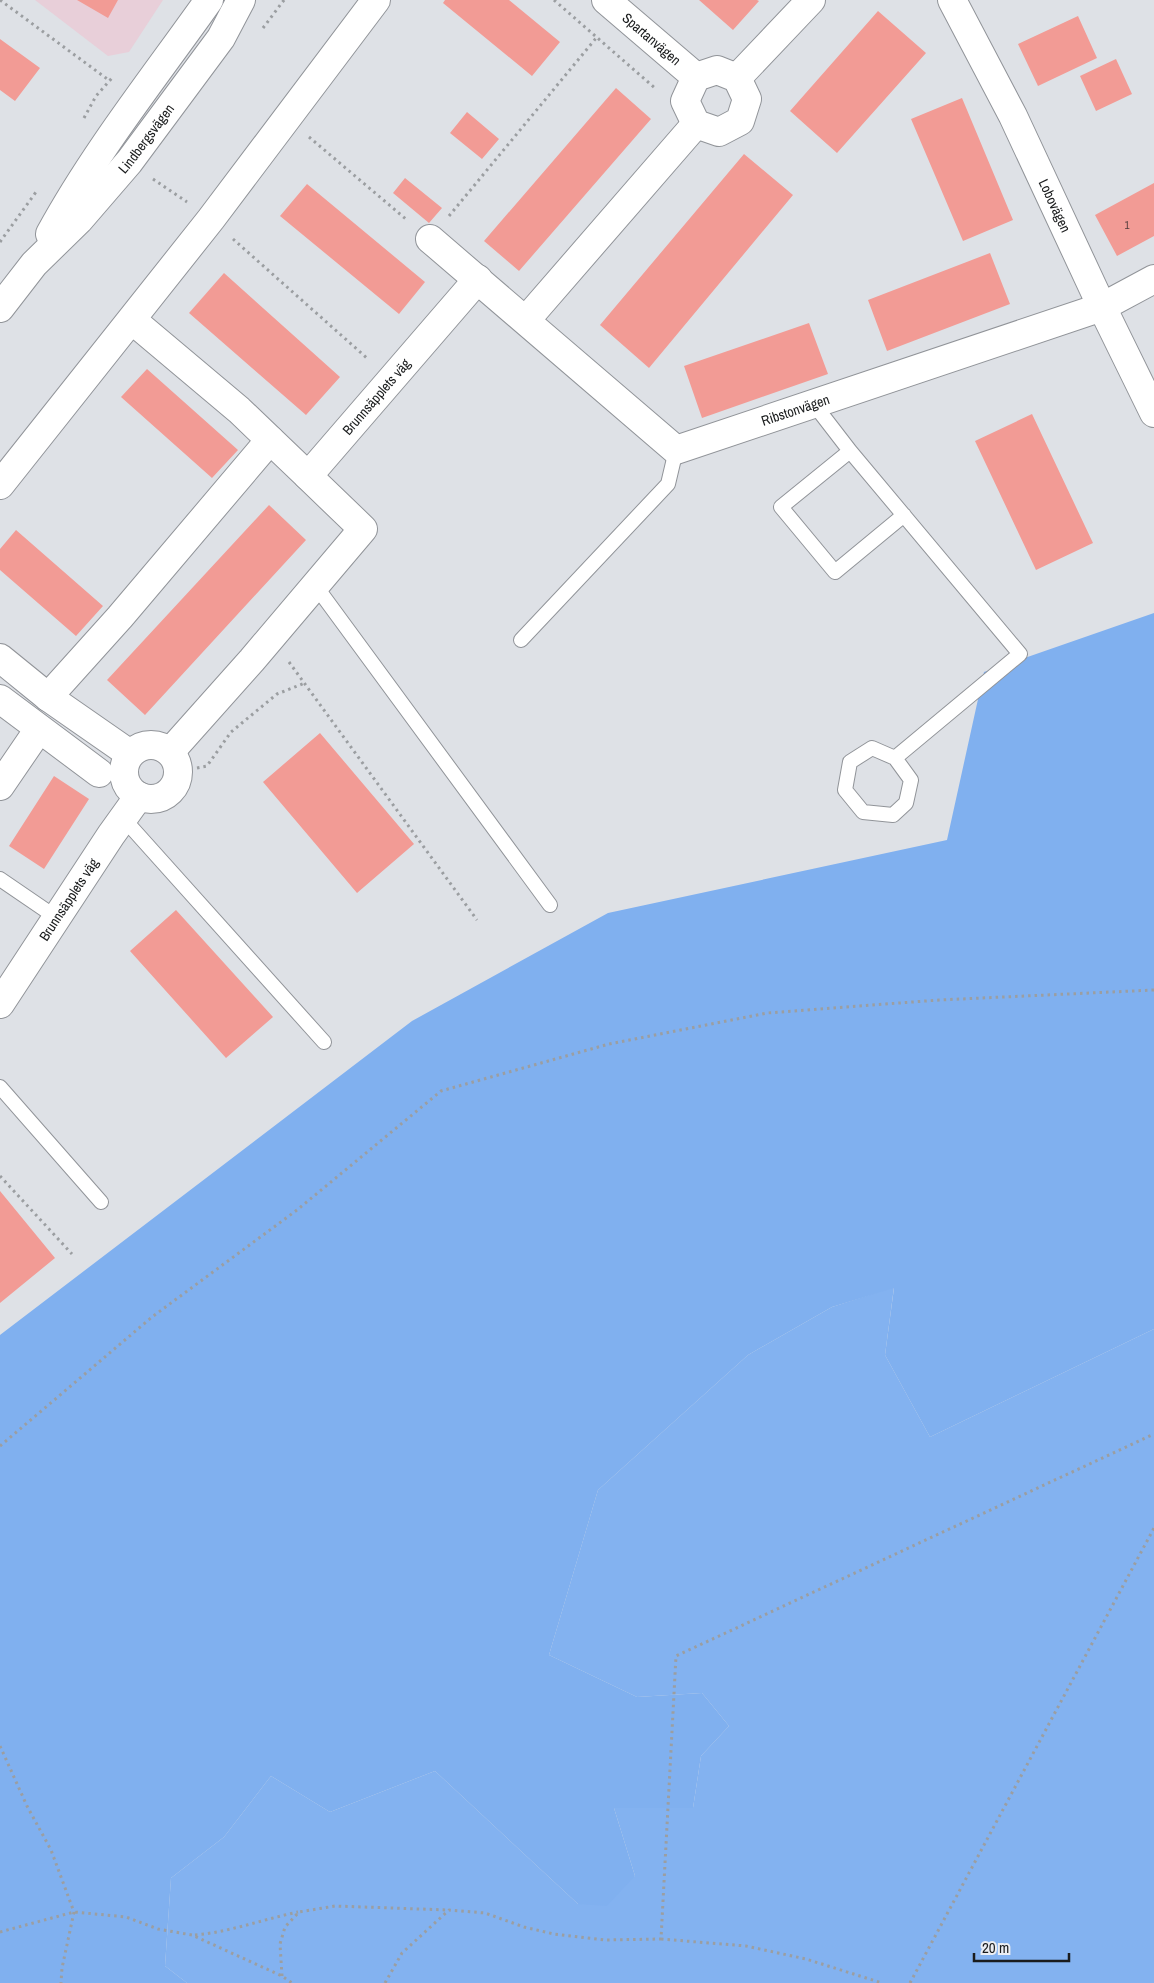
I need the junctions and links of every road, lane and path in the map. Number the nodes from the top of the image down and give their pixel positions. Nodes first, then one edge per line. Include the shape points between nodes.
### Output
1 (0, 0) edge
2 (209, 0) edge
3 (241, 0) edge
4 (376, 0) edge
5 (554, 0) edge
6 (606, 0) edge
7 (812, 0) edge
8 (952, 0) edge
9 (597, 37) junction
10 (696, 77) junction
11 (737, 78) junction
12 (110, 81) dead end
13 (661, 93) dead end
14 (287, 117) junction
15 (696, 124) junction
16 (129, 162) junction
17 (211, 219) junction
18 (430, 239) junction
19 (34, 264) junction
20 (478, 279) junction
21 (1154, 279) edge
22 (1102, 307) junction
23 (0, 308) edge
24 (132, 320) junction
25 (526, 320) junction
26 (391, 379) junction
27 (813, 403) junction
28 (1154, 412) edge
29 (270, 440) junction
30 (676, 450) junction
31 (850, 450) junction
32 (308, 476) junction
33 (0, 486) edge
34 (904, 515) junction
35 (315, 585) junction
36 (271, 637) junction
37 (521, 640) dead end
38 (0, 658) edge
39 (305, 683) junction
40 (48, 697) junction
41 (0, 699) edge
42 (39, 730) junction
43 (130, 754) junction
44 (895, 758) junction
45 (174, 761) junction
46 (99, 773) dead end
47 (0, 786) edge
48 (139, 796) junction
49 (123, 818) junction
50 (0, 879) edge
51 (550, 905) dead end
52 (57, 918) junction
53 (477, 920) dead end
54 (1154, 990) edge
55 (0, 1004) edge
56 (324, 1042) dead end
57 (0, 1087) edge
58 (0, 1176) edge
59 (102, 1202) dead end
60 (72, 1254) dead end
61 (1154, 1434) edge
62 (0, 1446) edge
63 (1154, 1528) edge
64 (0, 1746) edge
65 (449, 1910) junction
66 (74, 1912) junction
67 (299, 1912) junction
68 (0, 1932) edge
69 (192, 1936) junction
70 (661, 1939) junction
71 (282, 1976) junction
72 (61, 1983) edge
73 (292, 1983) edge
74 (385, 1983) edge
75 (882, 1983) edge
76 (910, 1983) edge

1 - 12 path
2 - 19 street, Lindbergsvägen via 62,211
3 - 16 street, Lindbergsvägen via 221,38
4 - 14 street
5 - 9 path
6 - 10 street, Spartanvägen
7 - 11 street
8 - 22 street, Lobovägen via 1013,116
9 - 13 path
9 - 18 path
10 - 11 street via 717,70
10 - 15 street via 685,101
11 - 15 street via 747,99 740,122 719,132
14 - 17 street
14 - 18 path
15 - 25 street
16 - 17 path
16 - 19 street, Lindbergsvägen via 79,220
17 - 24 street
17 - 26 path
18 - 20 street
19 - 23 street, Lindbergsvägen
20 - 25 street
20 - 26 street, Brunnsäpplets väg
21 - 22 street, Ribstonvägen
22 - 27 street, Ribstonvägen
22 - 28 street, Lobovägen
24 - 29 street
24 - 33 street
25 - 30 street
26 - 32 street, Brunnsäpplets väg
27 - 30 street, Ribstonvägen
27 - 31 lane
29 - 32 street
29 - 40 street
30 - 37 lane via 668,484
31 - 34 lane
31 - 34 lane via 782,507 799,529 835,572
32 - 35 street via 363,529
34 - 44 lane via 1020,654
35 - 36 street
35 - 51 lane
36 - 39 path
36 - 45 street
38 - 40 street
39 - 45 path via 277,694 231,732 207,766
39 - 53 path
40 - 43 street
41 - 42 street
42 - 46 street
42 - 47 street
43 - 45 street via 150,744 160,746
43 - 48 street via 124,765 124,778
44 - 44 lane via 872,748 850,762 845,790 863,812 893,815 906,803 911,780
45 - 48 street via 177,781 168,793 154,799
48 - 49 street, Brunnsäpplets väg
49 - 52 street, Brunnsäpplets väg
49 - 56 lane
50 - 52 lane
52 - 55 street, Brunnsäpplets väg
54 - 62 path via 938,1000 767,1013 609,1044 442,1091 297,1210 152,1317
57 - 59 lane
58 - 60 path
61 - 70 path via 676,1656
63 - 76 path
64 - 66 path via 51,1850
65 - 67 path via 335,1906
65 - 70 path via 485,1913 554,1934 605,1940
65 - 74 path via 402,1952
66 - 68 path
66 - 69 path via 126,1918
66 - 72 path
67 - 69 path via 218,1933
67 - 71 path via 285,1926 280,1944
69 - 71 path
70 - 75 path via 746,1946 806,1959
71 - 73 path

